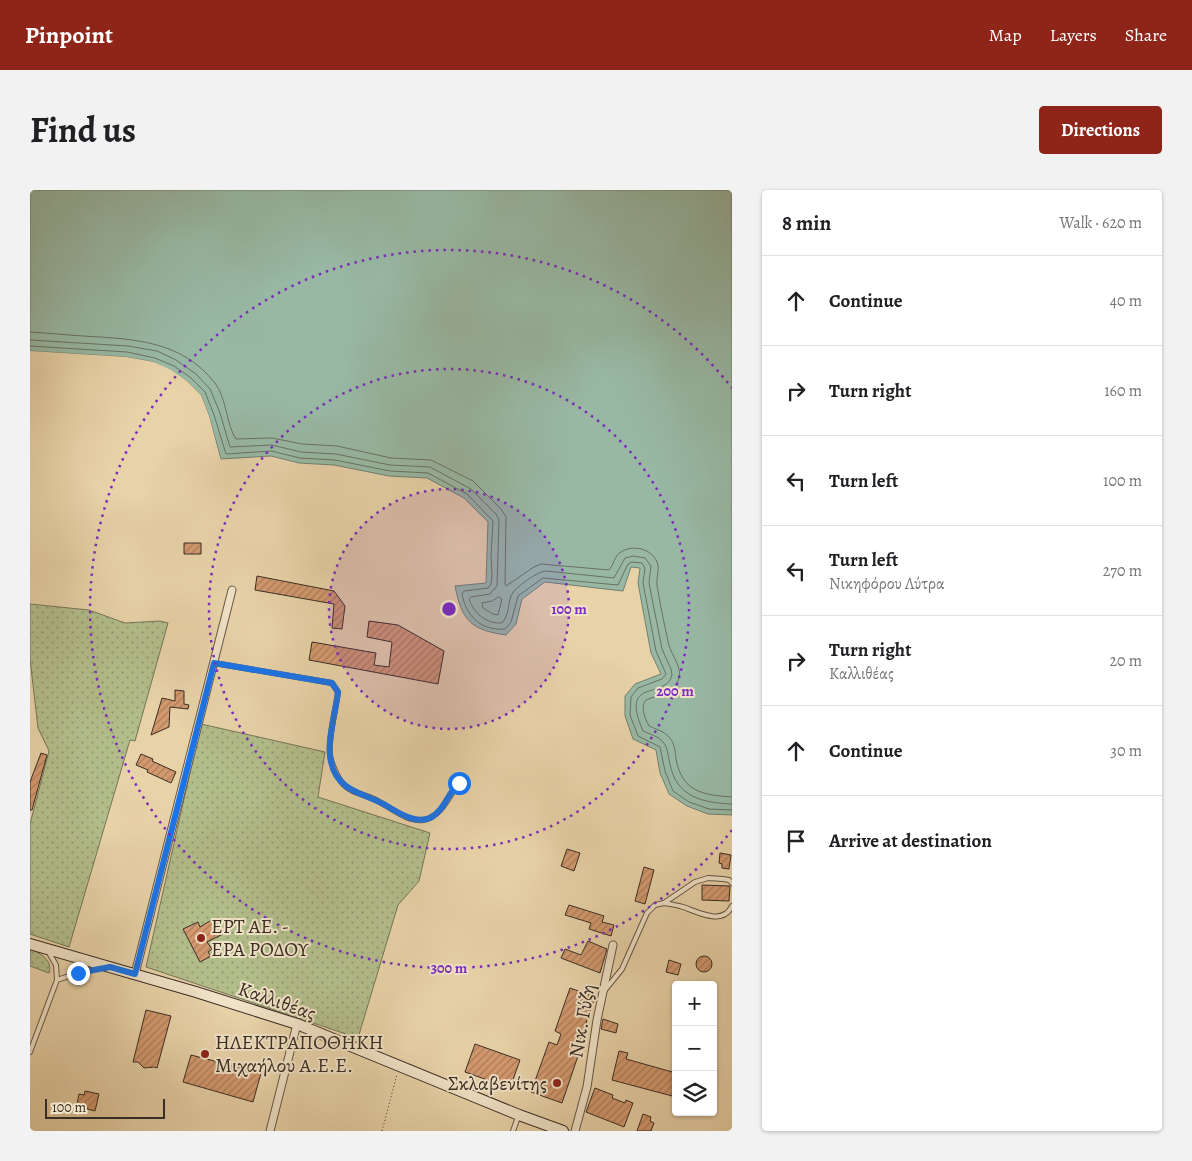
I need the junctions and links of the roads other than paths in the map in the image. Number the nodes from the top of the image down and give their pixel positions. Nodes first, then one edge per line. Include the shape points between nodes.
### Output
1 (232, 590) dead end
2 (214, 663) junction
3 (462, 783) dead end
4 (732, 883) edge
5 (664, 903) junction
6 (732, 906) edge
7 (30, 944) edge
8 (613, 945) dead end
9 (47, 948) junction
10 (110, 967) junction
11 (135, 974) junction
12 (57, 980) junction
13 (602, 994) junction
14 (297, 1024) junction
15 (30, 1052) edge
16 (519, 1115) junction
17 (270, 1131) edge
18 (513, 1131) edge
19 (563, 1131) edge
20 (575, 1131) edge

1 - 2 street
2 - 3 lane via 332,683 338,692 329,744 330,757 335,773 344,785 359,794 412,819 424,820 443,808 457,785
2 - 11 street
4 - 5 lane via 708,878 695,882
5 - 6 lane via 720,917 730,912
5 - 13 lane via 655,905 647,913 622,969
7 - 9 main road, Καλλιθέας
8 - 13 street, Νικ. Γύζη
9 - 10 main road, Καλλιθέας
9 - 12 lane via 56,965
10 - 11 main road, Καλλιθέας
10 - 12 lane
11 - 14 main road, Καλλιθέας
12 - 15 lane
13 - 20 street, Νικ. Γύζη via 587,1086
14 - 16 main road, Καλλιθέας
14 - 17 street
16 - 18 lane
16 - 19 main road, Καλλιθέας

